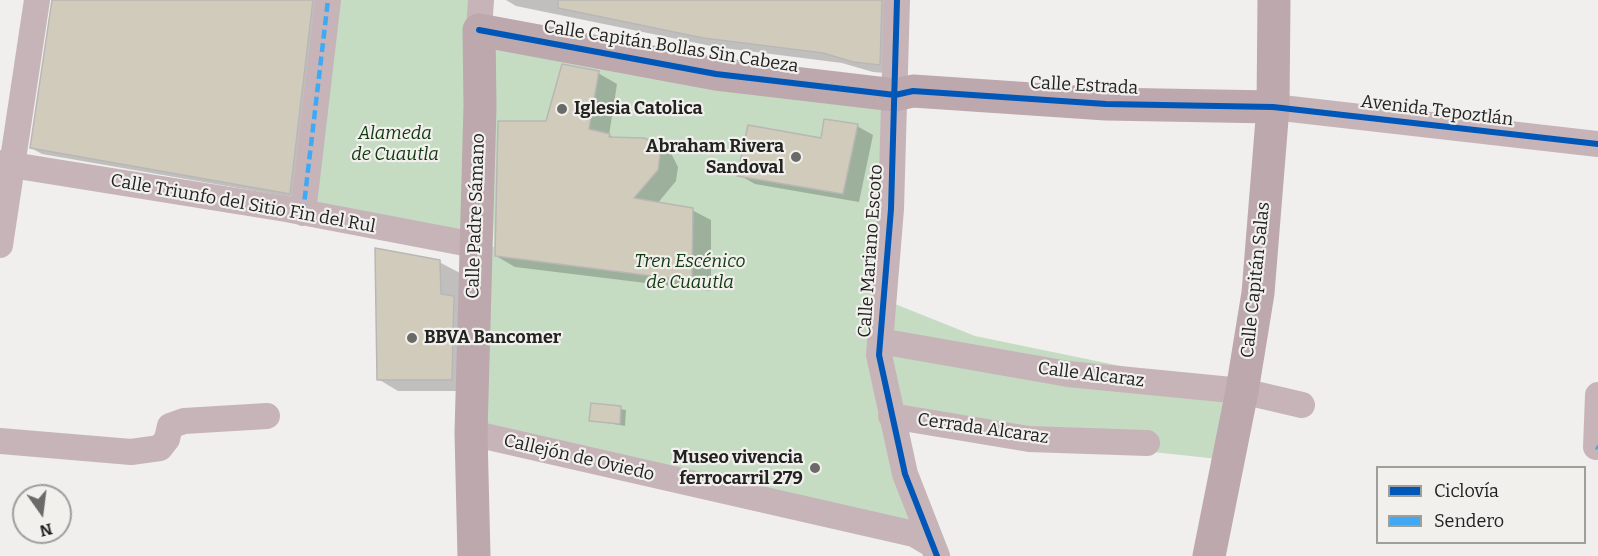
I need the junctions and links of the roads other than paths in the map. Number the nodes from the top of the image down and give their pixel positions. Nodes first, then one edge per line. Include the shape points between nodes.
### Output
1 (37, 0) edge
2 (328, 0) edge
3 (897, 0) edge
4 (1274, 0) edge
5 (480, 15) edge
6 (895, 95) junction
7 (1273, 107) junction
8 (1598, 144) edge
9 (5, 164) edge
10 (303, 213) junction
11 (0, 245) edge
12 (475, 245) junction
13 (880, 341) junction
14 (1242, 391) junction
15 (1598, 395) edge
16 (1302, 405) dead end
17 (267, 416) dead end
18 (891, 416) junction
19 (471, 433) junction
20 (0, 441) edge
21 (1147, 443) dead end
22 (1596, 447) dead end
23 (924, 548) edge
24 (474, 556) edge
25 (1209, 556) edge

1 - 9 street
2 - 10 street
3 - 6 street, Calle Mariano Escoto
4 - 7 street, Calle Capitán Salas
5 - 6 street, Calle Capitán Bollas Sin Cabeza via 716,74
5 - 12 street, Calle Padre Sámano
6 - 7 street, Calle Estrada via 912,91 1106,104
6 - 13 street, Calle Mariano Escoto
7 - 8 street, Avenida Tepoztlán
7 - 14 street, Calle Capitán Salas via 1258,293
9 - 10 street, Calle Triunfo del Sitio Fin del Rul
9 - 11 street
10 - 12 street, Calle Triunfo del Sitio Fin del Rul
12 - 19 street, Calle Padre Sámano
13 - 14 street, Calle Alcaraz via 1068,374
13 - 18 street, Calle Mariano Escoto via 879,355
14 - 16 street, Calle Alcaraz
14 - 25 street, Calle Capitán Salas
15 - 22 street
17 - 20 street via 184,421 170,426 168,439 160,448 131,452
18 - 21 street, Cerrada Alcaraz via 1029,440
18 - 23 street, Calle Mariano Escoto
19 - 23 street, Callejón de Oviedo
19 - 24 street, Calle Padre Sámano

